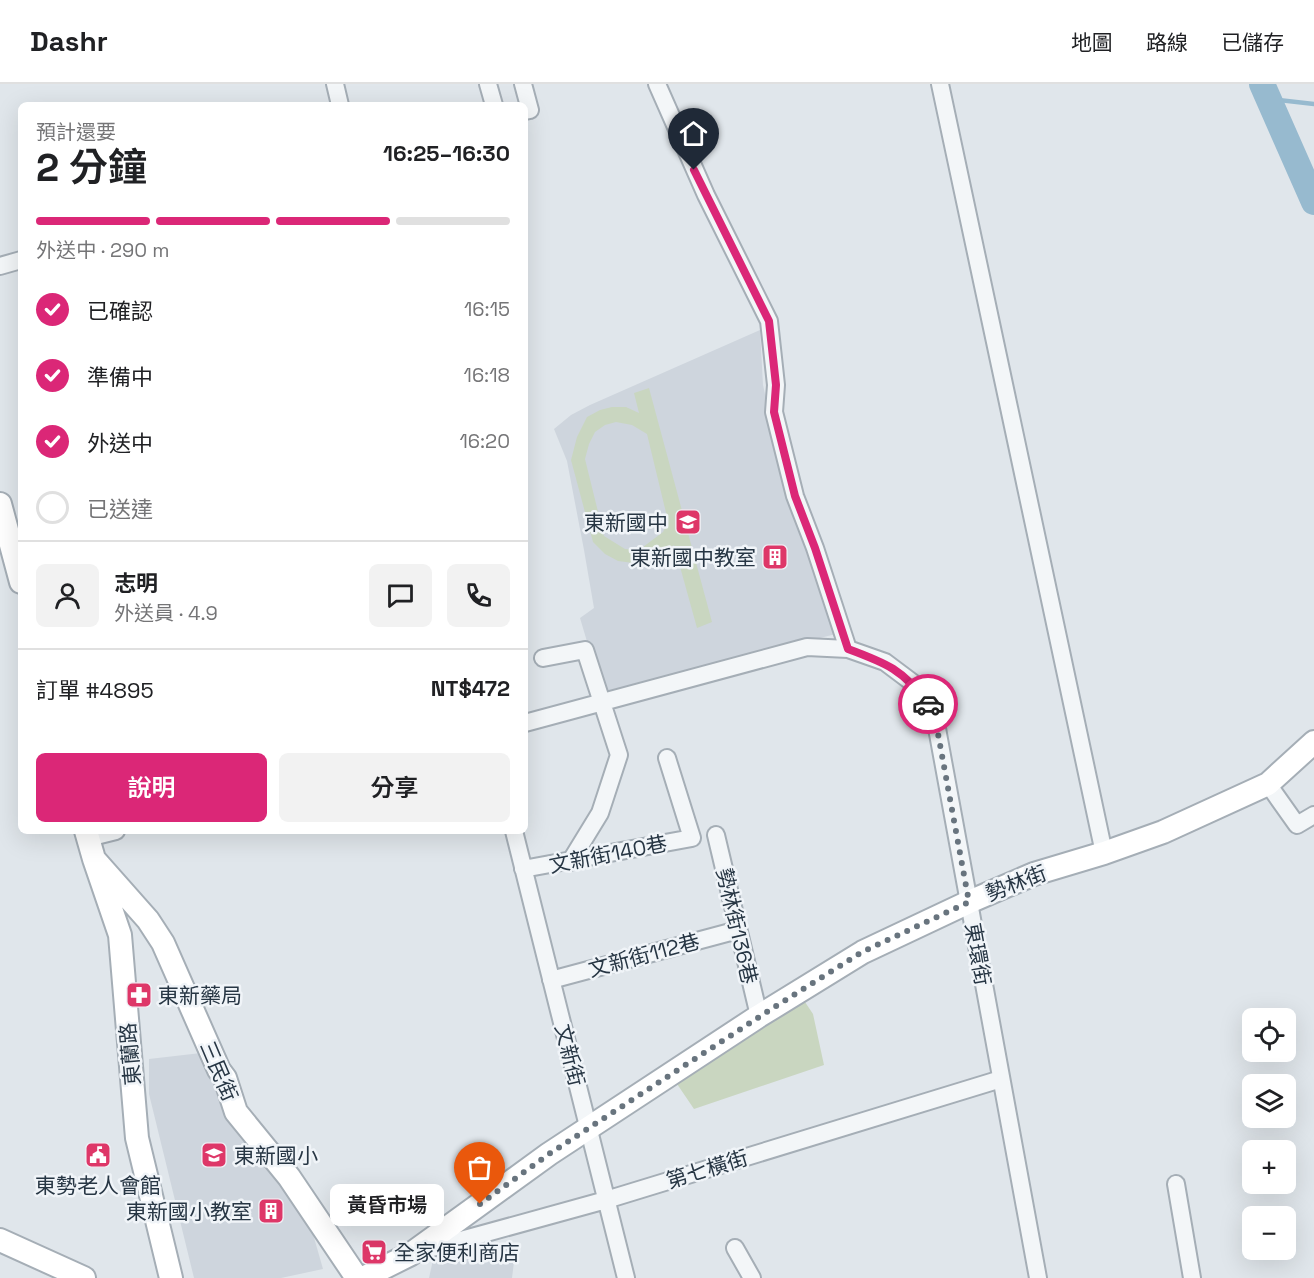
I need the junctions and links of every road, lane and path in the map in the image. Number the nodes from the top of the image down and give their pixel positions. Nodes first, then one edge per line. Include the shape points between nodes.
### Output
1 (488, 84) edge
2 (523, 84) edge
3 (657, 84) edge
4 (939, 84) edge
5 (339, 85) edge
6 (340, 102) edge
7 (493, 102) edge
8 (528, 102) edge
9 (18, 261) edge
10 (0, 266) edge
11 (0, 504) edge
12 (18, 571) edge
13 (848, 649) junction
14 (543, 658) dead end
15 (603, 702) junction
16 (528, 722) edge
17 (1314, 742) edge
18 (667, 758) dead end
19 (1268, 784) junction
20 (1314, 815) edge
21 (110, 834) edge
22 (515, 834) edge
23 (716, 835) dead end
24 (90, 843) edge
25 (1104, 853) junction
26 (570, 862) junction
27 (523, 869) junction
28 (969, 902) junction
29 (738, 930) junction
30 (551, 980) junction
31 (759, 1016) junction
32 (1000, 1079) junction
33 (589, 1128) junction
34 (1176, 1184) dead end
35 (606, 1200) junction
36 (2, 1247) edge
37 (735, 1248) dead end
38 (411, 1254) junction
39 (84, 1278) edge
40 (171, 1278) edge
41 (357, 1278) edge
42 (363, 1278) edge
43 (626, 1278) edge
44 (752, 1278) edge
45 (1038, 1278) edge
46 (1192, 1278) edge

1 - 7 street
2 - 8 street
3 - 13 street via 706,195 769,321 776,385 774,412 795,496
4 - 25 street
5 - 6 street
9 - 10 street
11 - 12 street
13 - 15 street, 東環街 via 807,647
13 - 28 street, 東環街 via 885,662 913,683 934,712
14 - 15 street via 585,650
15 - 16 street, 東環街
15 - 26 street via 619,755 600,813
17 - 19 street, 勢林街
18 - 26 street, 文新街140巷 via 692,838
19 - 20 street via 1297,825
19 - 25 street, 勢林街 via 1163,832
21 - 24 street
22 - 27 street, 文新街
23 - 29 street, 勢林街136巷
24 - 40 street, 東蘭路 via 120,935 137,1138
24 - 41 street, 三民街 via 163,943 225,1078 236,1112 289,1177
25 - 28 street, 勢林街 via 1034,874
26 - 27 street, 文新街140巷
27 - 30 street, 文新街
28 - 31 street, 勢林街 via 862,952
28 - 32 street, 東環街
29 - 30 street, 文新街112巷
29 - 31 street, 勢林街136巷
30 - 33 street, 文新街
31 - 33 street, 勢林街
32 - 35 street, 第七橫街
32 - 45 street, 東環街
33 - 35 street, 文新街
33 - 38 street, 勢林街
34 - 46 street
35 - 38 street, 第七橫街
35 - 43 street, 文新街
36 - 39 street
37 - 44 street
38 - 42 street, 勢林街

